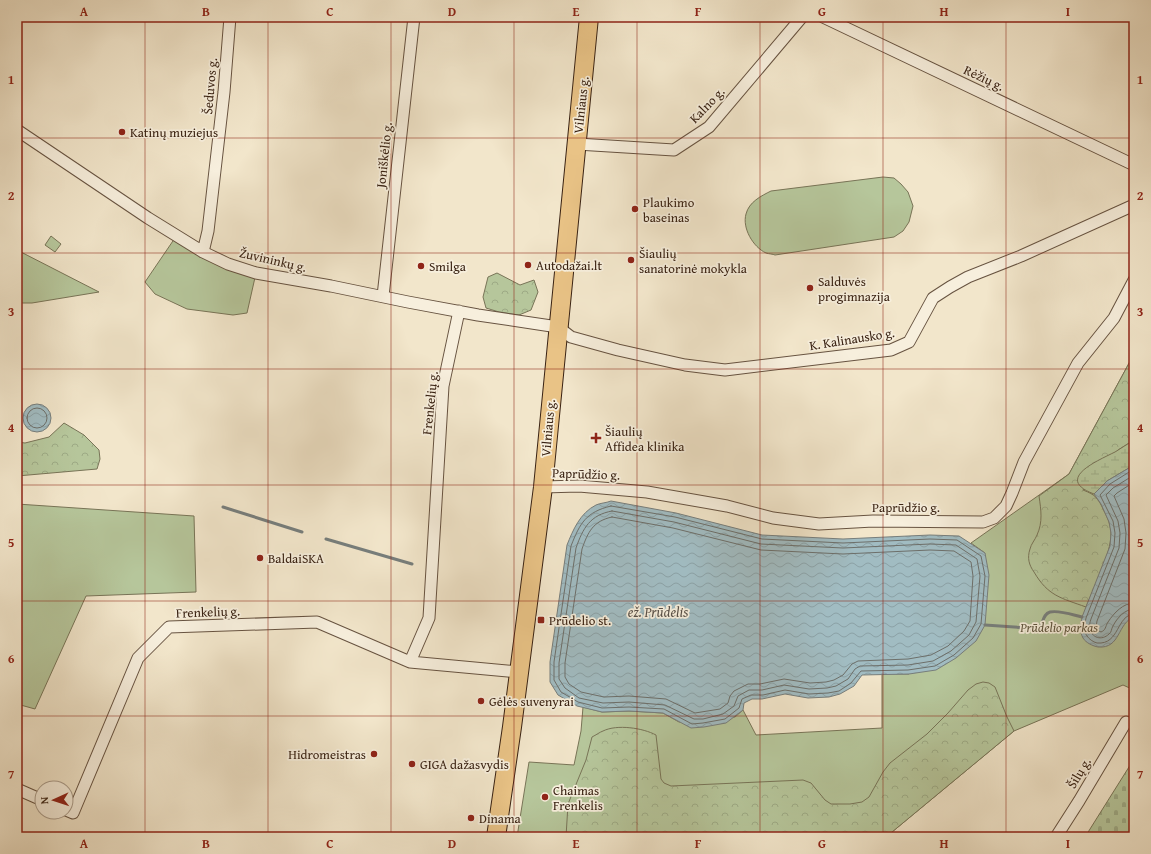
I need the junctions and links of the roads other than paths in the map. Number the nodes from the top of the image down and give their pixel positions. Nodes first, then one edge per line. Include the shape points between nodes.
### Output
1 (230, 17) edge
2 (414, 17) edge
3 (589, 17) edge
4 (802, 17) edge
5 (823, 17) edge
6 (18, 133) edge
7 (577, 144) junction
8 (1134, 165) edge
9 (1134, 205) edge
10 (203, 252) junction
11 (1134, 280) edge
12 (383, 296) junction
13 (459, 311) junction
14 (558, 327) junction
15 (543, 487) junction
16 (410, 662) junction
17 (519, 672) junction
18 (1126, 722) dead end
19 (17, 789) edge
20 (34, 796) edge
21 (74, 811) edge
22 (496, 837) edge
23 (1056, 837) edge

1 - 10 street, Šeduvos g. via 224,92 208,231
2 - 12 street, Joniškėlio g.
3 - 7 highway, Vilniaus g.
4 - 7 street, Kalno g. via 709,127 674,150
5 - 8 street, Rėžių g.
6 - 10 street, Žuvininkų g.
7 - 14 highway, Vilniaus g.
9 - 14 street, K. Kalinausko g. via 950,287 933,298 909,342 891,350 725,370 685,365 618,350 571,336
10 - 12 street, Žuvininkų g. via 256,273
11 - 15 street, Paprūdžio g. via 1114,318 1078,363 1024,462 1006,506 994,518 982,522 873,521 820,524 773,518 727,506 647,492 579,486
12 - 13 street, Žuvininkų g.
13 - 14 street, Žuvininkų g.
13 - 16 street, Frenkelių g. via 443,386 429,618
14 - 15 highway, Vilniaus g.
15 - 17 highway, Vilniaus g.
16 - 17 street, Frenkelių g.
16 - 21 street, Frenkelių g. via 317,622 169,627 138,658
17 - 22 highway, Vilniaus g.
18 - 23 street, Šilų g.
19 - 20 street

